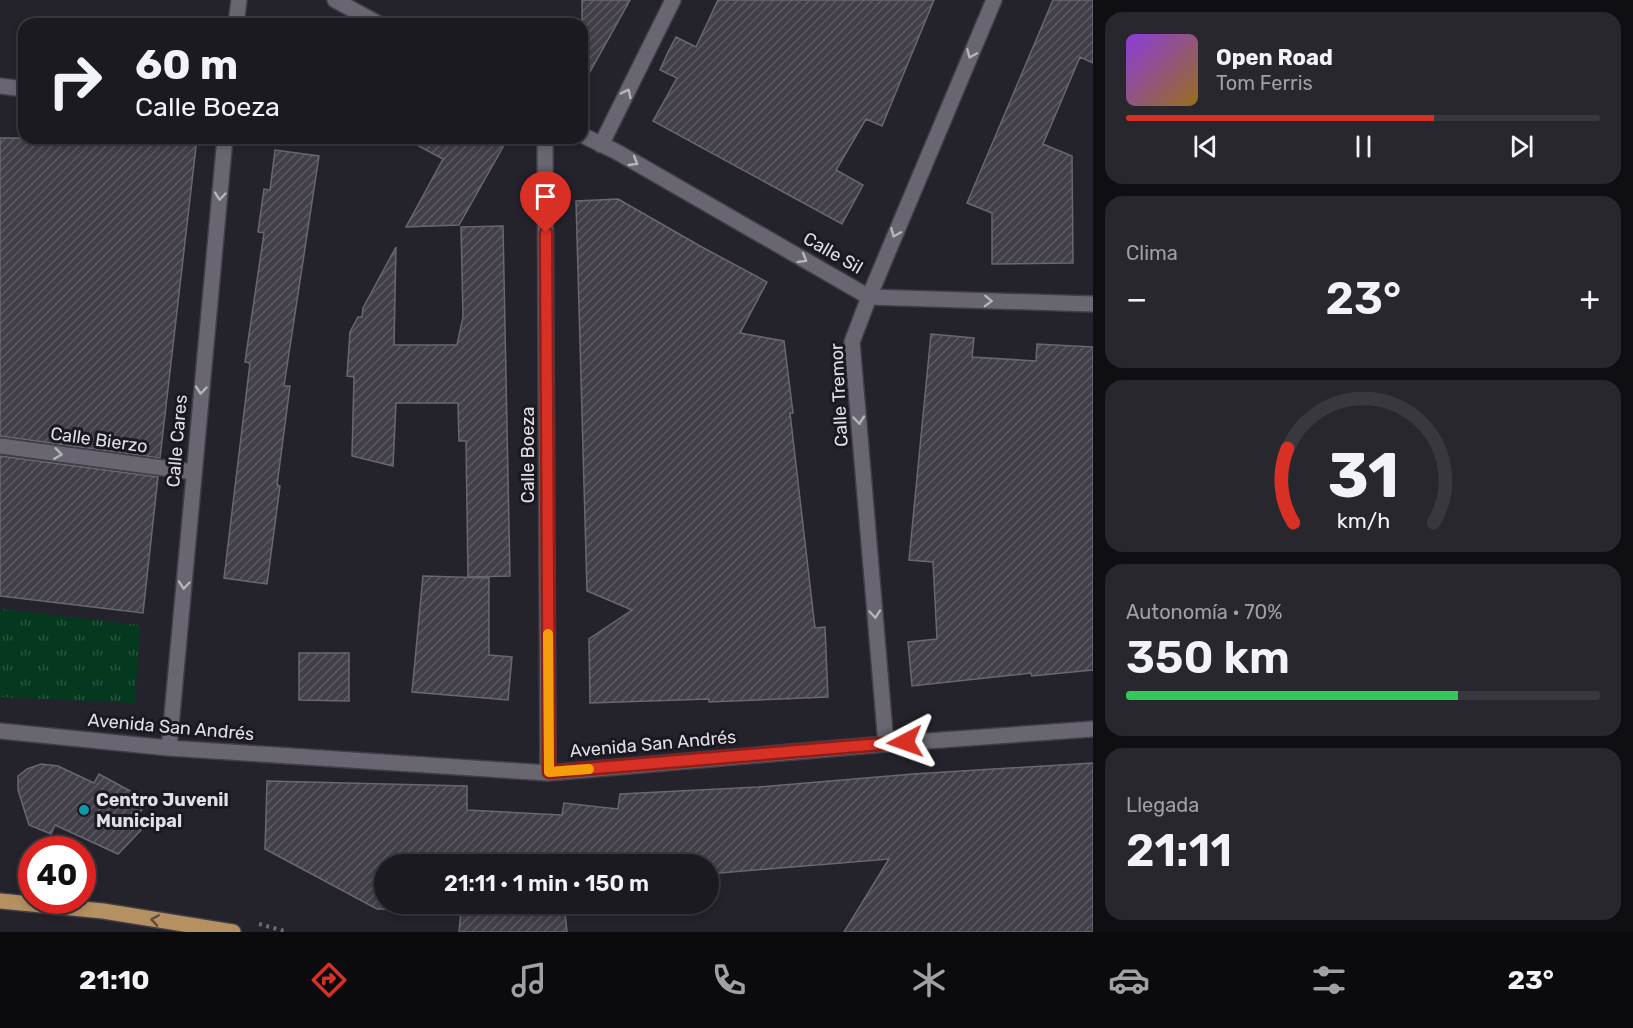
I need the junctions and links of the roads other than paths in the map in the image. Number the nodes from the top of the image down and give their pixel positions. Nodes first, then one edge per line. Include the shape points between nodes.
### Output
1 (239, 0) edge
2 (335, 0) edge
3 (673, 0) edge
4 (994, 0) edge
5 (237, 18) edge
6 (368, 18) edge
7 (0, 86) edge
8 (18, 88) edge
9 (588, 138) edge
10 (224, 144) edge
11 (545, 144) edge
12 (601, 145) junction
13 (869, 297) junction
14 (1093, 304) edge
15 (0, 446) edge
16 (193, 472) junction
17 (1093, 729) edge
18 (0, 731) edge
19 (886, 744) junction
20 (170, 747) junction
21 (549, 772) junction
22 (0, 901) edge
23 (233, 932) edge

1 - 5 street
2 - 6 street
12 -> 3 street
4 -> 13 street, Calle Tremor
7 - 8 street
9 - 12 street, Calle Sil
10 -> 16 street, Calle Cares
11 - 21 street, Calle Boeza
12 -> 13 street, Calle Sil
13 -> 14 street, Calle Sil
13 -> 19 street, Calle Tremor via 852,342
15 -> 16 street, Calle Bierzo
16 -> 20 street, Calle Cares
17 - 19 street, Avenida San Andrés
18 - 20 street, Avenida San Andrés
19 - 21 street, Avenida San Andrés
20 - 21 street, Avenida San Andrés
23 -> 22 main road via 103,911

